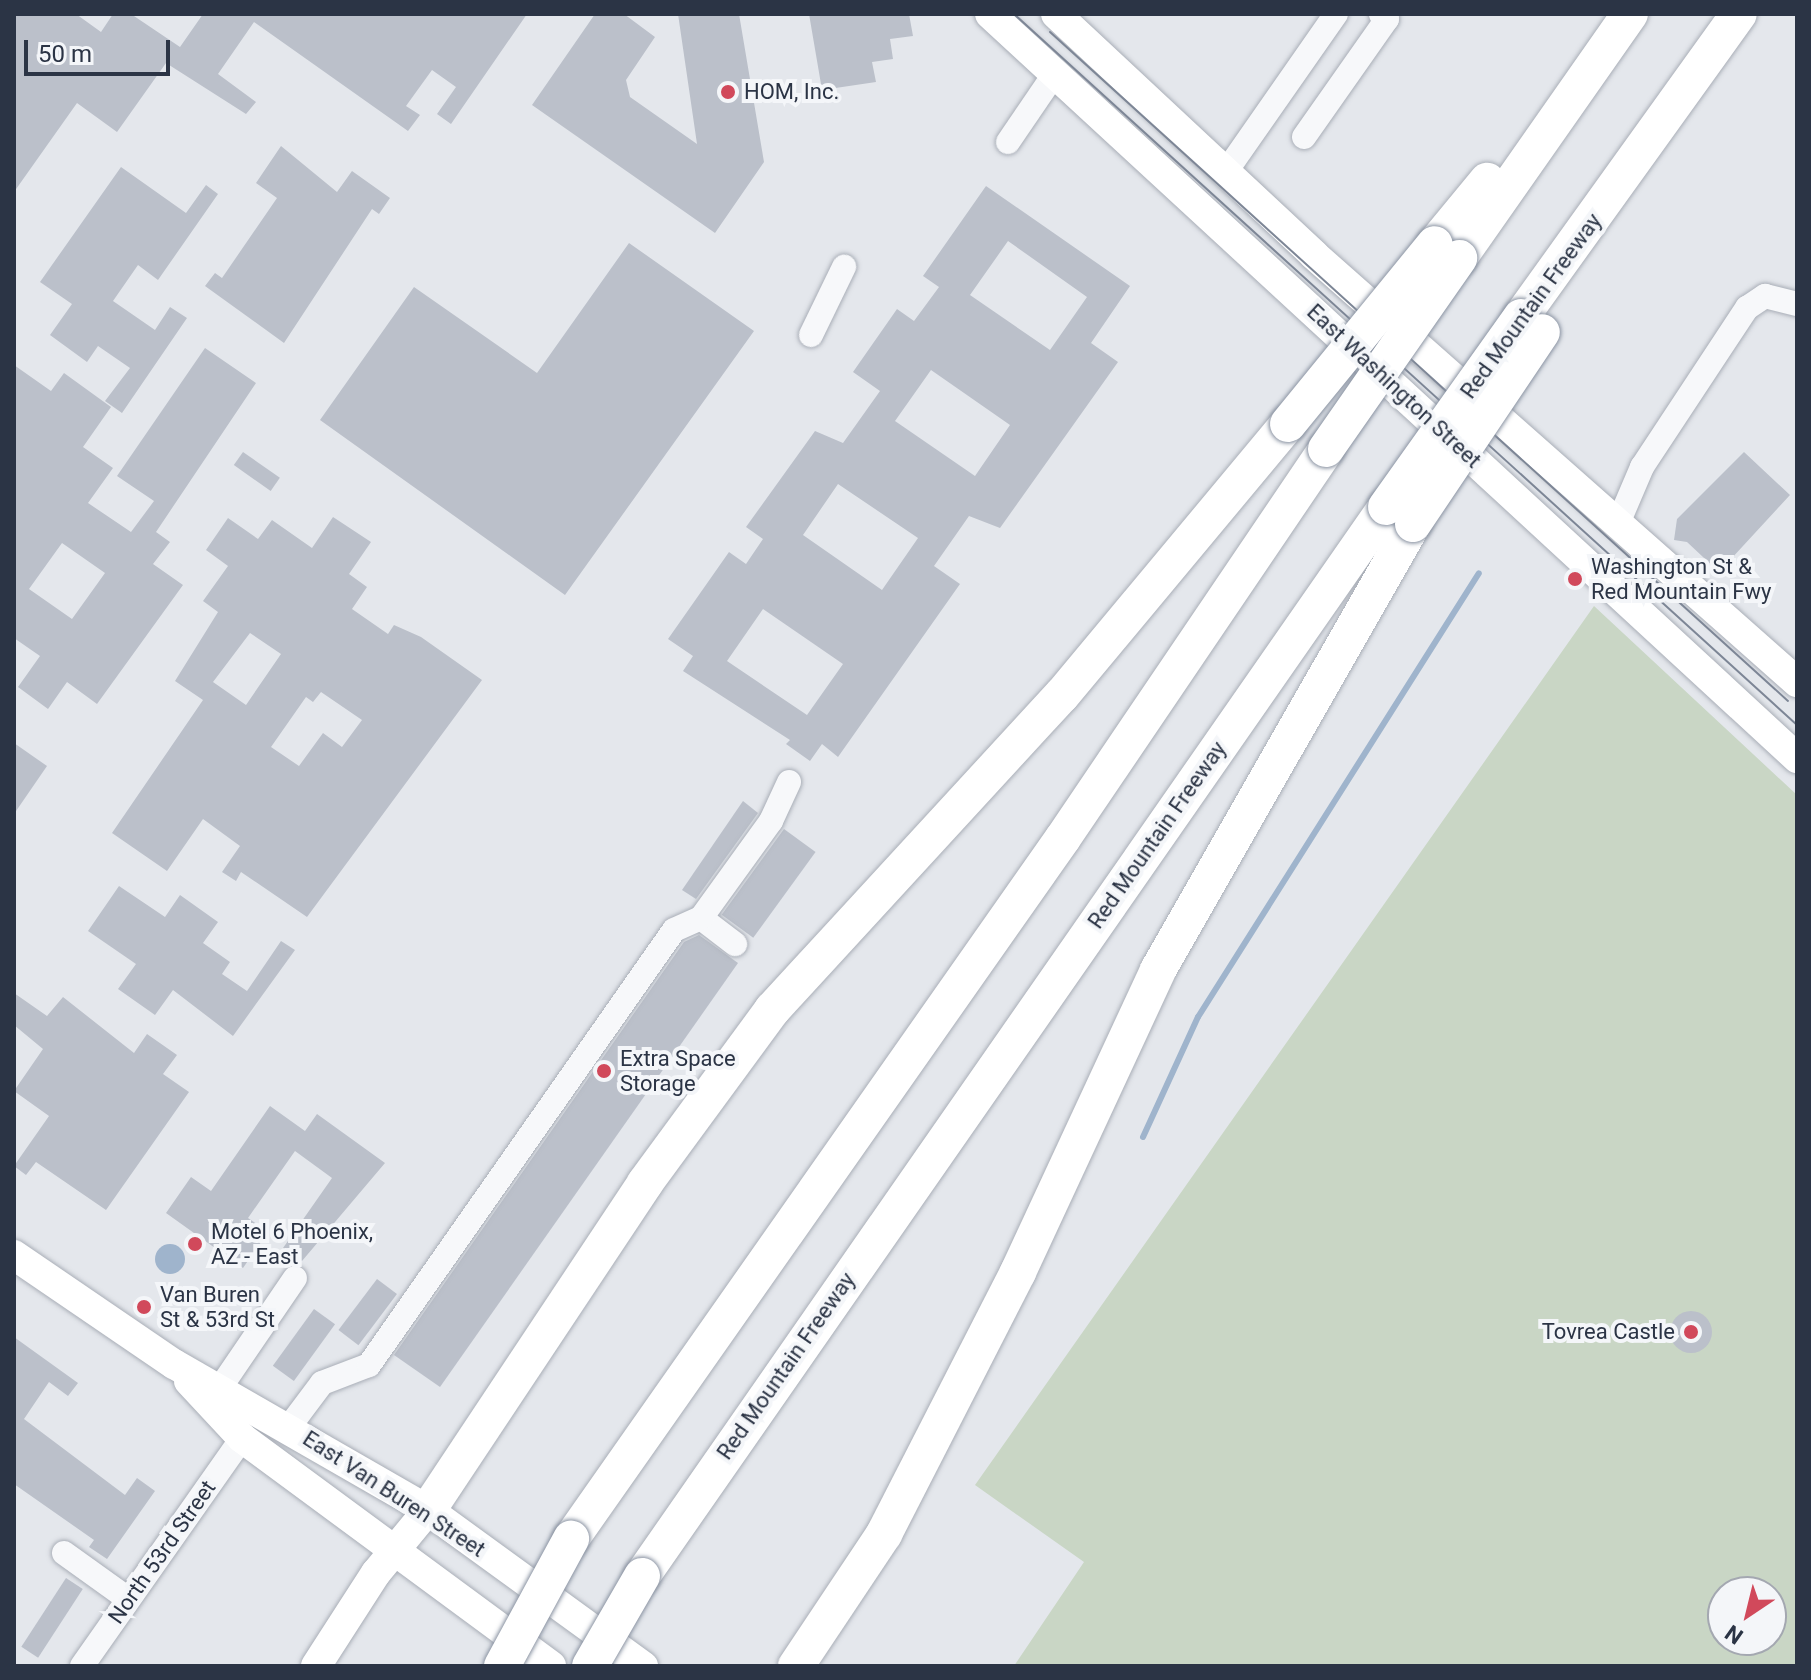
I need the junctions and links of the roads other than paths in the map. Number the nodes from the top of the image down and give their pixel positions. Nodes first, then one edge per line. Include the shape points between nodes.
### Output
1 (990, 14) edge
2 (1336, 14) edge
3 (1381, 14) edge
4 (1630, 14) edge
5 (1739, 14) edge
6 (1065, 17) edge
7 (1055, 73) junction
8 (1304, 137) dead end
9 (1008, 142) dead end
10 (1225, 173) junction
11 (1447, 251) junction
12 (844, 267) dead end
13 (1797, 304) edge
14 (811, 335) dead end
15 (1400, 516) junction
16 (1619, 521) junction
17 (1797, 682) edge
18 (1797, 758) edge
19 (789, 782) dead end
20 (701, 918) junction
21 (735, 944) dead end
22 (14, 1255) edge
23 (295, 1278) dead end
24 (174, 1364) junction
25 (220, 1388) junction
26 (289, 1427) junction
27 (242, 1438) junction
28 (428, 1510) junction
29 (392, 1551) junction
30 (64, 1553) dead end
31 (128, 1599) junction
32 (82, 1666) edge
33 (316, 1666) edge
34 (502, 1666) edge
35 (551, 1666) edge
36 (590, 1666) edge
37 (643, 1666) edge
38 (796, 1666) edge

1 - 7 main road, East Washington Street
2 - 10 street
3 - 8 street via 1387,19
4 - 11 highway
5 - 15 highway, Red Mountain Freeway, bridge
6 - 10 main road, East Washington Street
7 - 9 street
7 - 18 main road, East Washington Street
10 - 16 main road, East Washington Street
11 - 28 highway, bridge via 1288,424 1062,695 772,1010 645,1183
11 - 34 highway, bridge via 1326,449 1063,838 571,1539
12 - 14 street
13 - 16 street via 1765,296 1747,308 1642,467
15 - 36 highway, Red Mountain Freeway, bridge via 642,1576
15 - 38 highway via 1158,970 1018,1272 892,1520
16 - 17 main road, East Washington Street
19 - 20 street via 771,821
20 - 21 street
20 - 26 street via 674,930 369,1365 322,1383
22 - 24 main road, East Van Buren Street
23 - 25 street
24 - 25 main road, East Van Buren Street
24 - 27 main road, East Van Buren Street
25 - 26 main road, East Van Buren Street
26 - 28 main road, East Van Buren Street via 379,1487
27 - 29 main road, East Van Buren Street
27 - 31 street, North 53rd Street
28 - 29 main road
28 - 37 main road, East Van Buren Street
29 - 33 main road
29 - 35 main road, East Van Buren Street
30 - 31 street
31 - 32 street, North 53rd Street

